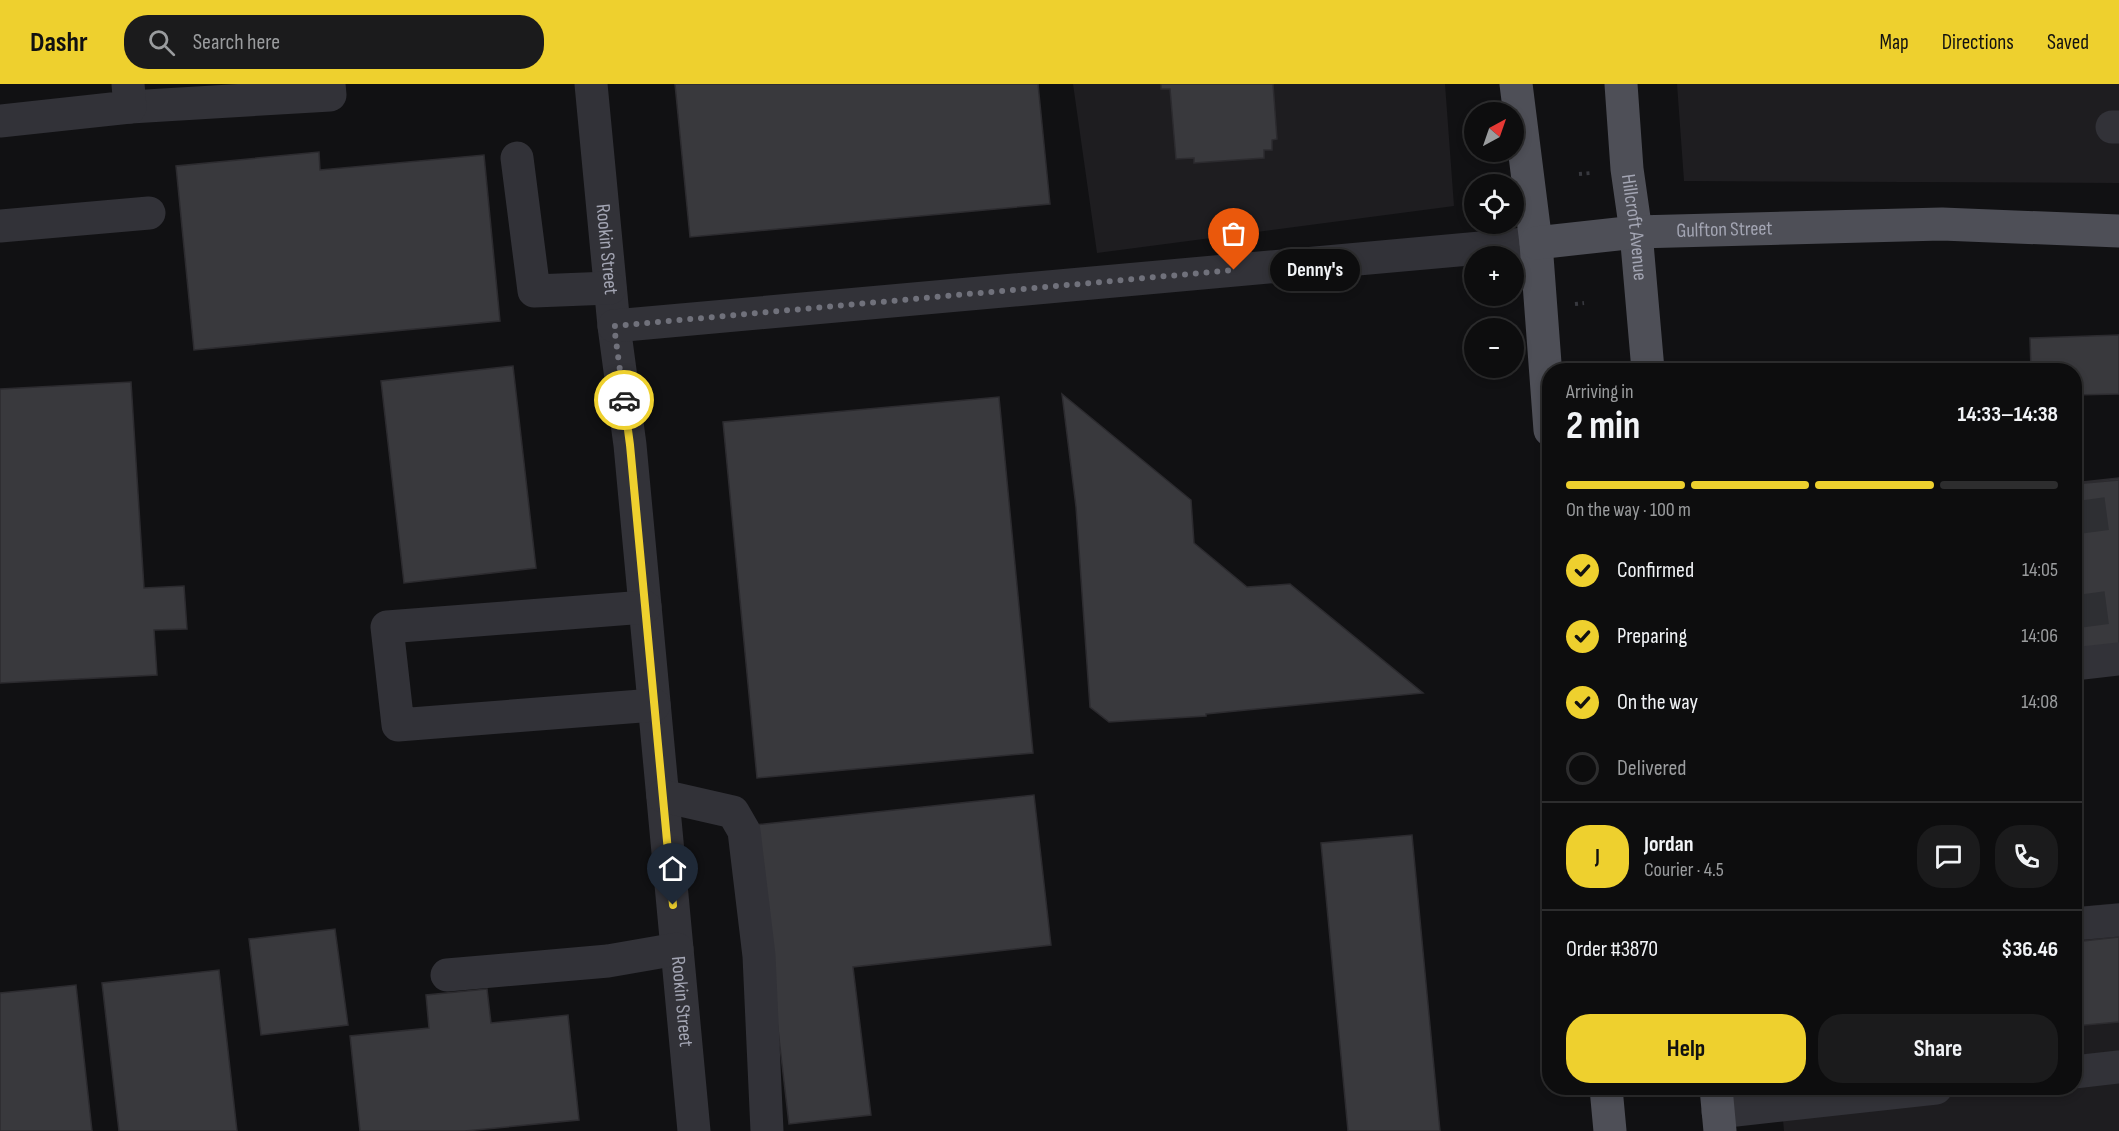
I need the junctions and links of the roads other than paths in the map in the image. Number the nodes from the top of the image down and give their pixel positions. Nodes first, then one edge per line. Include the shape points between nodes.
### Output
1 (329, 84) edge
2 (591, 84) edge
3 (1516, 84) edge
4 (1621, 84) edge
5 (129, 96) edge
6 (0, 122) edge
7 (517, 158) dead end
8 (149, 213) dead end
9 (0, 226) edge
10 (2119, 231) edge
11 (1636, 232) junction
12 (1536, 243) junction
13 (610, 288) junction
14 (614, 326) junction
15 (1545, 363) edge
16 (1647, 363) edge
17 (645, 607) junction
18 (2119, 659) edge
19 (2082, 663) edge
20 (654, 705) junction
21 (663, 796) junction
22 (2119, 920) edge
23 (2082, 923) edge
24 (677, 949) junction
25 (447, 975) dead end
26 (2119, 1067) edge
27 (2082, 1071) edge
28 (1607, 1095) edge
29 (1867, 1095) edge
30 (1718, 1110) edge
31 (694, 1131) edge
32 (767, 1131) edge
33 (1610, 1131) edge

1 - 5 street via 330,95
2 - 13 street, Rookin Street
3 - 12 main road
4 - 11 main road, Hillcroft Avenue
5 - 6 street
7 - 13 street via 534,291
8 - 9 street
10 - 11 main road, Gulfton Street via 1942,224
11 - 12 main road, Gulfton Street
11 - 16 main road, Hillcroft Avenue
12 - 14 street, Gulfton Street
12 - 15 main road
13 - 14 street, Rookin Street
14 - 17 street, Rookin Street
17 - 20 street, Rookin Street
17 - 20 street via 387,627 398,724
18 - 19 street
20 - 21 street, Rookin Street
21 - 24 street, Rookin Street
21 - 32 street via 733,812 744,831 759,956
22 - 23 street
24 - 25 street via 608,961
24 - 31 street, Rookin Street
26 - 27 street
28 - 33 main road
29 - 30 street

